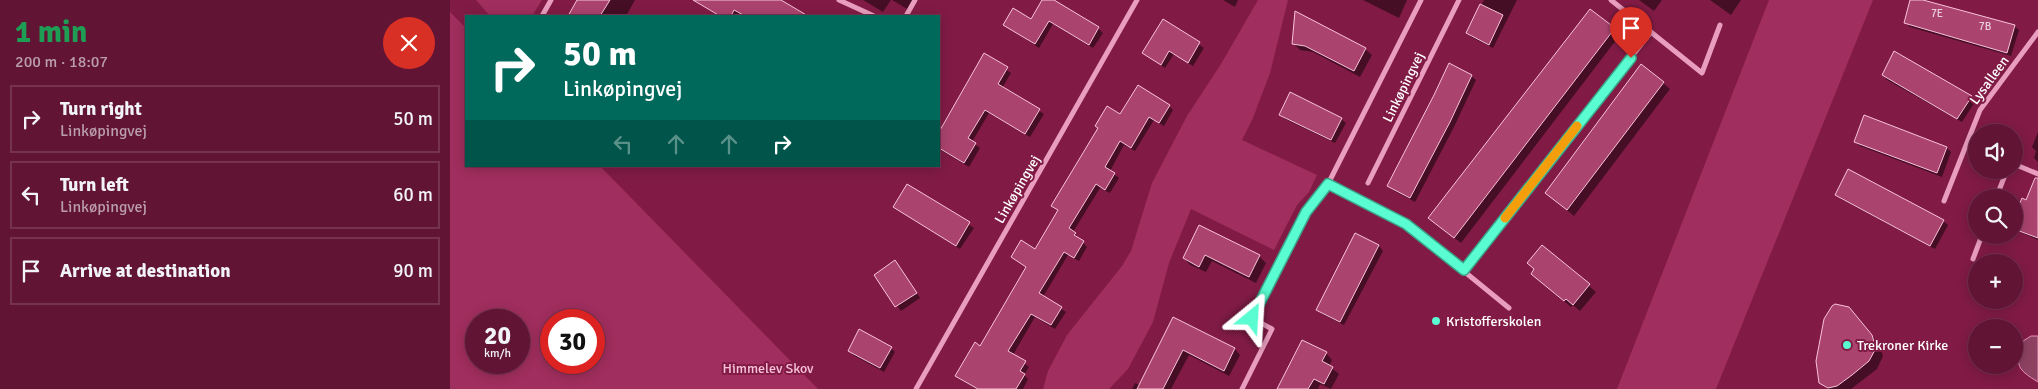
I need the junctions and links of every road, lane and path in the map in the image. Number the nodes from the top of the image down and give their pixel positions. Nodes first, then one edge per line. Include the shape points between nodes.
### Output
1 (551, 0) edge
2 (839, 0) edge
3 (915, 0) edge
4 (1137, 0) edge
5 (1421, 0) edge
6 (1459, 0) edge
7 (1611, 0) edge
8 (543, 15) edge
9 (872, 15) edge
10 (907, 15) edge
11 (1720, 26) dead end
12 (1651, 32) junction
13 (2038, 32) edge
14 (2023, 168) edge
15 (2038, 174) edge
16 (1368, 183) dead end
17 (1328, 184) junction
18 (1944, 201) dead end
19 (1464, 270) junction
20 (1509, 308) dead end
21 (916, 389) edge
22 (1242, 389) edge

1 - 8 street
2 - 9 street
3 - 10 street
4 - 21 street, Linkøpingvej
5 - 17 street, Linkøpingvej
6 - 16 street, Linkøpingvej
7 - 12 street
11 - 12 street via 1702,73
12 - 19 street
13 - 18 street, Lysalleen via 1980,110
14 - 15 street
17 - 19 street via 1406,224
17 - 22 street, Linkøpingvej via 1306,212 1252,318 1272,329
19 - 20 street

